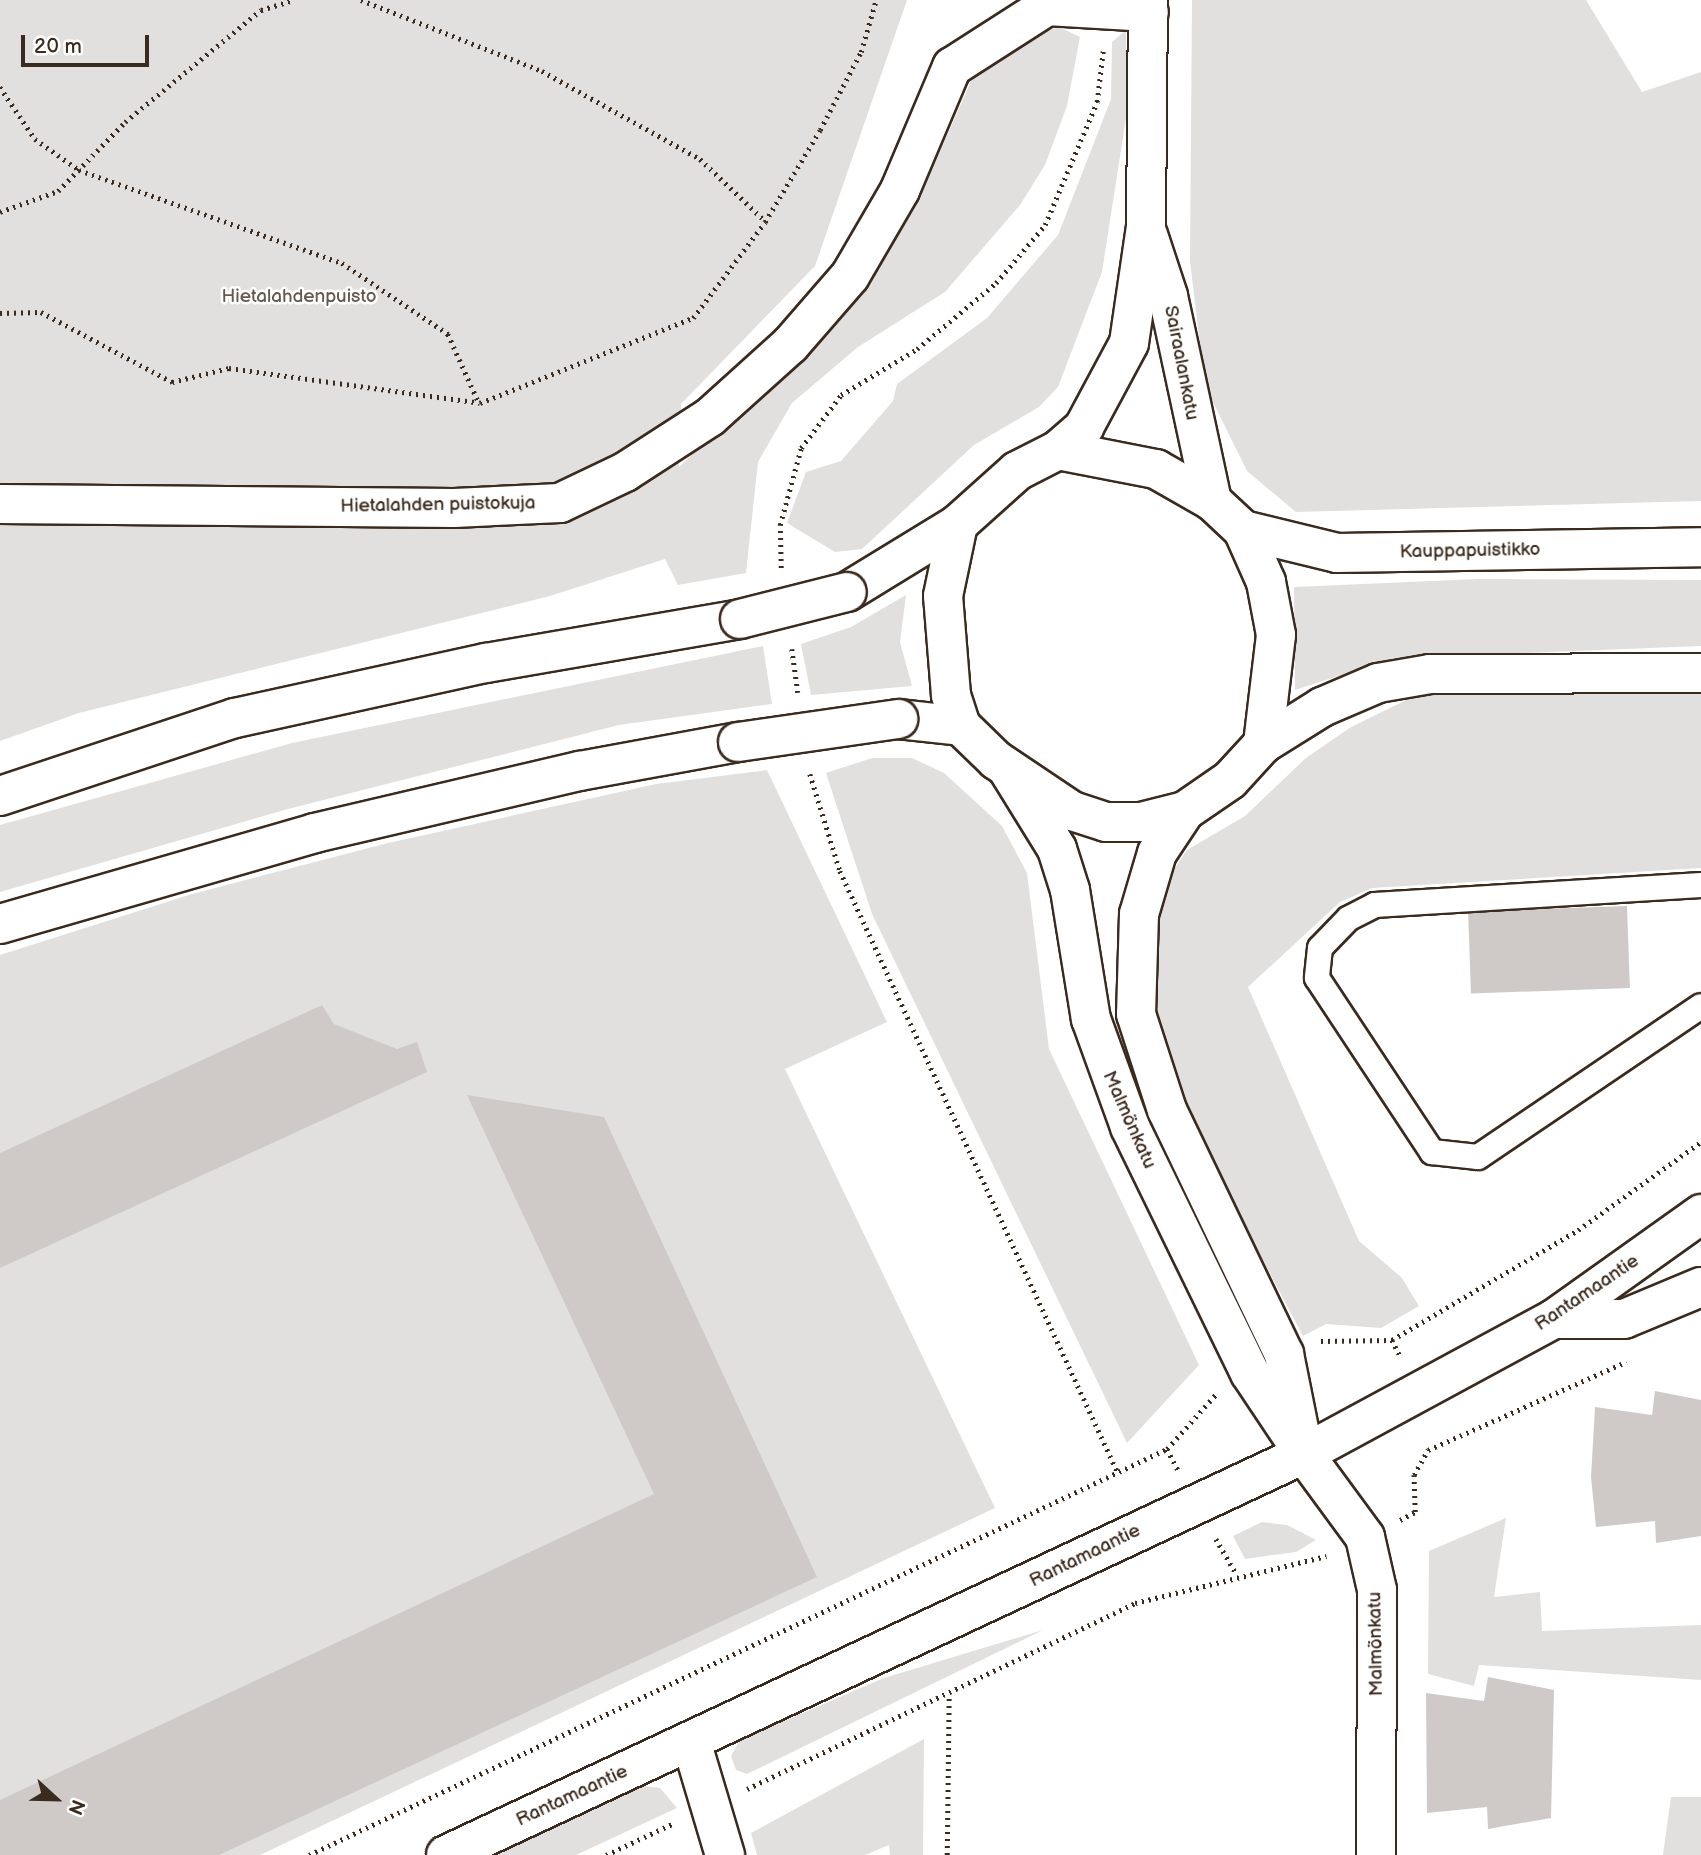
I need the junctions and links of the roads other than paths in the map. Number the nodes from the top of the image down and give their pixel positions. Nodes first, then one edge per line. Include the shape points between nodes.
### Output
1 (1149, 4) edge
2 (1034, 7) edge
3 (1146, 226) junction
4 (1058, 450) junction
5 (1212, 501) junction
6 (0, 504) edge
7 (958, 524) junction
8 (1242, 530) junction
9 (1701, 547) edge
10 (1701, 673) edge
11 (961, 726) junction
12 (1263, 744) junction
13 (1007, 768) junction
14 (0, 796) edge
15 (1185, 811) junction
16 (1701, 885) edge
17 (0, 924) edge
18 (1701, 1006) edge
19 (1701, 1213) edge
20 (1701, 1287) edge
21 (1554, 1319) junction
22 (1304, 1454) junction
23 (691, 1741) junction
24 (446, 1855) edge
25 (725, 1855) edge
26 (1376, 1855) edge

1 - 2 main road, Hietalahden puistokuja
1 - 3 main road, Sairaalankatu
2 - 6 main road, Hietalahden puistokuja via 952,68 900,190 857,265 790,345 710,418 560,503 454,508
3 - 4 main road, Sairaalankatu via 1129,343 1084,427
3 - 5 main road, Sairaalankatu via 1168,296
4 - 5 main road via 1156,469
4 - 7 main road, Sairaalankatu via 999,485
5 - 8 main road
7 - 11 main road via 943,596 951,695
7 - 14 main road, Sairaalankatu, bridge via 847,592 740,619 486,663 235,718
8 - 9 main road, Kauppapuistikko via 1336,553
8 - 12 main road via 1266,582 1276,635
10 - 12 main road via 1417,676 1378,683 1322,707
11 - 13 main road
11 - 17 main road, bridge via 898,719 580,771 315,833
12 - 15 main road via 1230,780
13 - 15 main road via 1072,811 1106,822 1141,822
13 - 22 main road, Malmönkatu via 1057,849 1103,1063 1250,1373
15 - 22 main road, Malmönkatu via 1157,853 1139,914 1136,1014 1167,1110 1284,1354
16 - 18 lane via 1375,905 1348,919 1320,948 1317,978 1432,1152 1478,1157
19 - 21 main road, Rantamaantie
20 - 21 main road via 1624,1319
21 - 22 main road, Rantamaantie
22 - 23 main road, Rantamaantie
22 - 26 main road, Malmönkatu via 1365,1537 1377,1590
23 - 24 main road, Rantamaantie
23 - 25 main road

